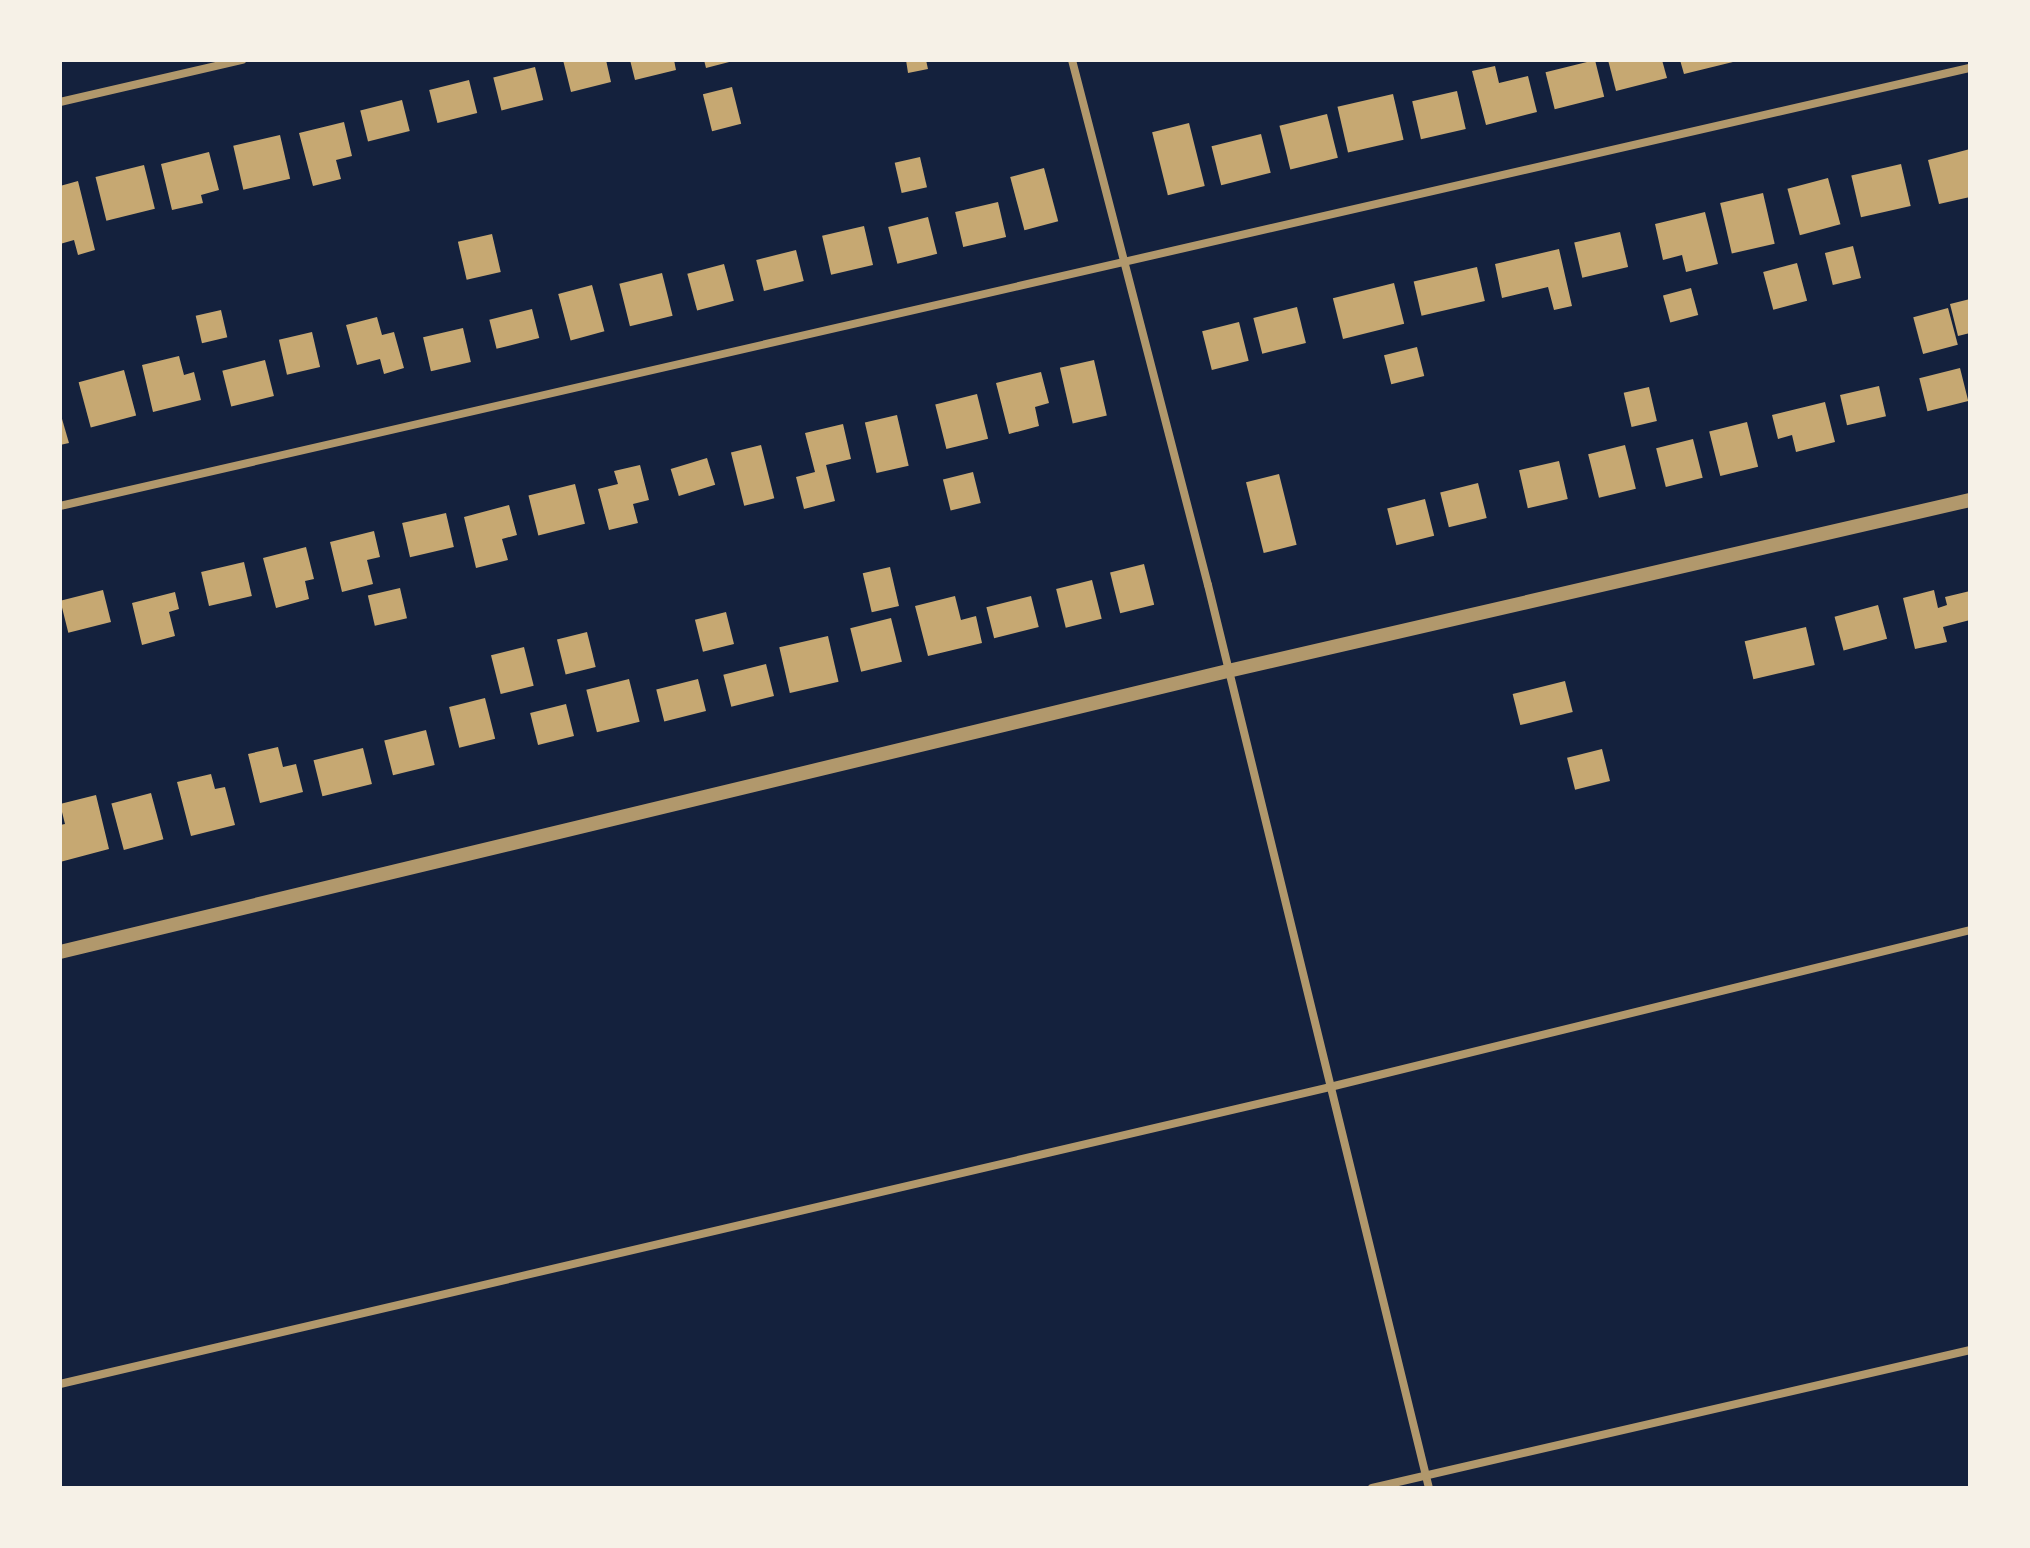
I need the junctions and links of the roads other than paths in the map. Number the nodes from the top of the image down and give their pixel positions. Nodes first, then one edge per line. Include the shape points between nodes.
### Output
1 (242, 60) edge
2 (1072, 60) edge
3 (1970, 68) edge
4 (60, 102) edge
5 (1124, 260) junction
6 (1970, 500) edge
7 (60, 506) edge
8 (1228, 671) junction
9 (1970, 930) edge
10 (60, 952) edge
11 (1330, 1087) junction
12 (1970, 1350) edge
13 (60, 1384) edge
14 (1427, 1478) junction
15 (1372, 1488) edge
16 (1429, 1488) edge

1 - 4 street
2 - 5 street
3 - 5 street
5 - 7 street
5 - 8 street
6 - 8 street
8 - 10 street
8 - 11 street
9 - 11 street
11 - 13 street
11 - 14 street
12 - 14 street
14 - 15 street
14 - 16 street

